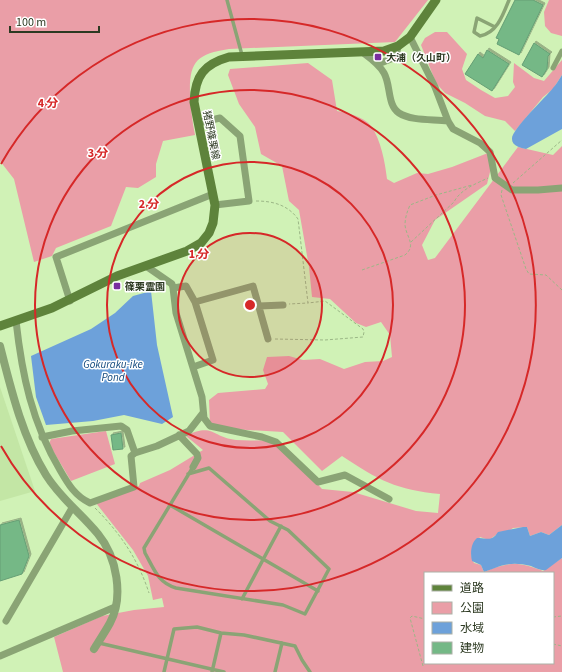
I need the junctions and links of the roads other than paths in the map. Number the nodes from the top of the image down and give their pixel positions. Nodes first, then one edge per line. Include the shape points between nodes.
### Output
1 (227, 0) edge
2 (436, 0) edge
3 (509, 0) edge
4 (495, 27) junction
5 (410, 36) junction
6 (398, 46) junction
7 (562, 51) edge
8 (362, 52) junction
9 (243, 56) junction
10 (378, 64) junction
11 (553, 68) dead end
12 (448, 121) junction
13 (198, 123) junction
14 (562, 188) edge
15 (213, 194) junction
16 (215, 205) junction
17 (146, 266) junction
18 (173, 288) junction
19 (70, 301) junction
20 (195, 302) junction
21 (283, 305) road end
22 (259, 306) junction
23 (16, 321) junction
24 (0, 326) edge
25 (268, 339) road end
26 (0, 346) edge
27 (193, 367) junction
28 (203, 413) junction
29 (179, 435) junction
30 (42, 437) junction
31 (135, 453) junction
32 (193, 467) joint
33 (188, 474) junction
34 (389, 499) dead end
35 (170, 505) junction
36 (72, 508) junction
37 (281, 526) junction
38 (263, 559) junction
39 (318, 590) junction
40 (242, 599) junction
41 (115, 607) junction
42 (6, 621) dead end
43 (221, 633) junction
44 (282, 643) junction
45 (96, 646) joint
46 (0, 656) edge
47 (168, 659) junction
48 (212, 671) edge
49 (164, 672) edge
50 (224, 672) edge
51 (275, 672) edge
52 (310, 672) edge

1 - 9 lane
2 - 5 main road, 猪野篠栗線
3 - 4 lane via 501,20
4 - 4 lane via 485,35 480,36 474,32 477,18
5 - 6 main road, 猪野篠栗線
5 - 12 street via 435,87
6 - 8 main road, 猪野篠栗線 via 384,51
6 - 10 street via 396,57
7 - 11 street
8 - 9 main road, 猪野篠栗線
8 - 10 street
9 - 13 main road, 猪野篠栗線 via 216,61 206,68 195,87 194,102
10 - 12 street via 387,79 392,106 399,113
12 - 14 street via 453,129 480,143 490,152 494,176 506,187 521,191
13 - 15 main road, 猪野篠栗線
13 - 16 street via 220,118 240,136 249,202
15 - 16 main road, 猪野篠栗線
15 - 19 street via 56,257
16 - 17 main road, 猪野篠栗線 via 209,234 201,243
17 - 18 street via 172,284
17 - 19 main road, 猪野篠栗線 via 117,276
18 - 20 street via 186,286
18 - 27 street via 176,313
19 - 23 main road, 猪野篠栗線
20 - 22 street via 253,286
20 - 27 street via 213,360
21 - 22 street
22 - 25 street
23 - 24 main road, 猪野篠栗線
23 - 30 street via 29,397
26 - 36 street via 12,393 29,440 46,475
27 - 28 street via 202,397
28 - 29 street via 189,431
28 - 34 street via 210,426 248,433 276,442 318,482 345,476
29 - 31 street via 158,446
29 - 32 street via 197,454 198,458
30 - 31 street via 121,426 127,430
30 - 31 street via 70,488 90,503 134,487 132,456
32 - 33 lane
33 - 35 lane
33 - 37 lane via 210,468 270,521
35 - 38 lane
35 - 40 lane via 144,548 161,581 176,588
36 - 41 street via 99,535 111,555 116,573
36 - 42 street
37 - 38 lane
37 - 39 lane via 330,568
38 - 39 lane
38 - 40 lane
39 - 40 lane via 305,614 282,605
41 - 45 street via 110,622
41 - 46 street
43 - 44 lane
43 - 47 lane via 197,627 174,629
43 - 48 lane
44 - 51 lane
44 - 52 lane via 295,646
45 - 47 lane
47 - 48 lane
47 - 49 lane
48 - 50 lane

